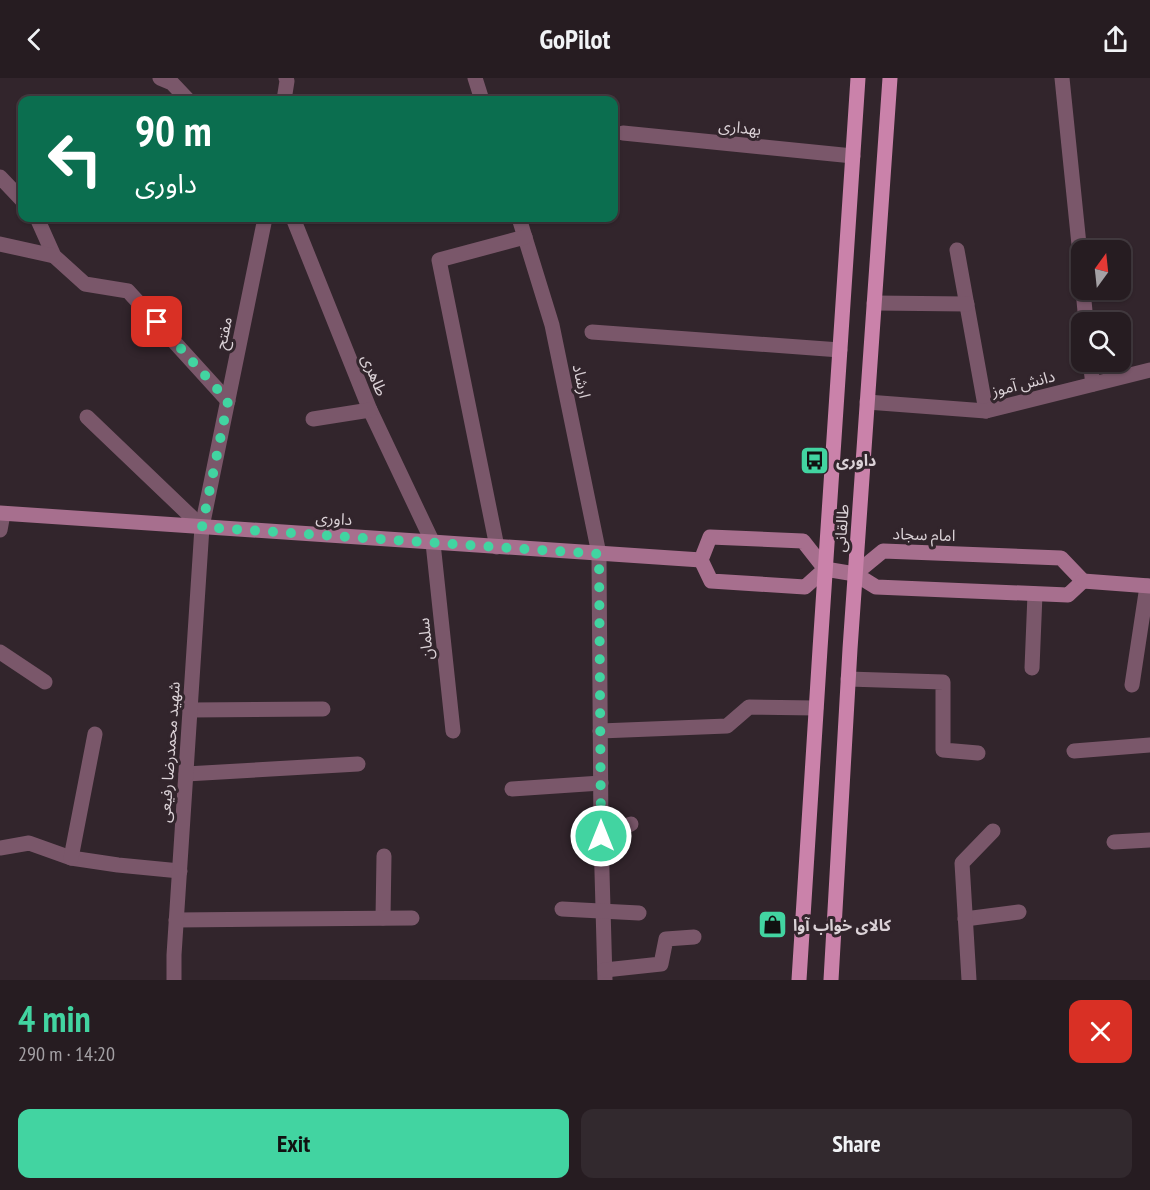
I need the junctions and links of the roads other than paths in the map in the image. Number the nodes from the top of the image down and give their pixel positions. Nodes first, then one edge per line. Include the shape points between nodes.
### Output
1 (160, 78) edge
2 (475, 78) edge
3 (858, 78) edge
4 (890, 78) edge
5 (1062, 78) edge
6 (290, 79) edge
7 (184, 96) edge
8 (285, 96) edge
9 (481, 96) edge
10 (623, 133) dead end
11 (853, 156) junction
12 (0, 177) edge
13 (18, 196) edge
14 (39, 222) edge
15 (264, 222) edge
16 (295, 222) edge
17 (520, 222) edge
18 (525, 237) junction
19 (1079, 240) edge
20 (0, 243) edge
21 (957, 250) dead end
22 (54, 256) junction
23 (874, 303) junction
24 (967, 304) junction
25 (592, 332) dead end
26 (840, 350) junction
27 (1150, 370) edge
28 (1091, 372) edge
29 (1093, 384) junction
30 (228, 401) junction
31 (867, 402) junction
32 (370, 410) junction
33 (986, 411) junction
34 (87, 417) dead end
35 (313, 419) dead end
36 (1, 513) edge
37 (202, 527) junction
38 (0, 530) edge
39 (433, 543) junction
40 (497, 547) junction
41 (599, 554) junction
42 (701, 560) junction
43 (825, 569) junction
44 (855, 574) junction
45 (1083, 581) junction
46 (1148, 586) edge
47 (1035, 594) junction
48 (0, 652) edge
49 (1032, 668) dead end
50 (848, 679) junction
51 (45, 682) dead end
52 (1132, 686) dead end
53 (816, 708) junction
54 (323, 709) dead end
55 (190, 710) junction
56 (453, 731) dead end
57 (600, 731) junction
58 (95, 734) dead end
59 (1150, 745) edge
60 (1074, 751) dead end
61 (978, 753) dead end
62 (358, 764) dead end
63 (186, 774) junction
64 (601, 783) junction
65 (512, 789) dead end
66 (632, 824) dead end
67 (993, 831) dead end
68 (601, 836) junction
69 (1150, 840) edge
70 (1114, 842) dead end
71 (0, 848) edge
72 (384, 856) dead end
73 (71, 858) junction
74 (180, 871) junction
75 (562, 909) dead end
76 (603, 912) junction
77 (1019, 912) dead end
78 (639, 913) dead end
79 (383, 918) junction
80 (412, 918) dead end
81 (176, 920) junction
82 (966, 920) junction
83 (694, 937) dead end
84 (605, 975) edge
85 (174, 980) edge
86 (799, 980) edge
87 (831, 980) edge
88 (969, 980) edge

1 - 7 street via 172,83
2 - 9 street
3 - 11 main road, طالقانی
4 - 23 main road, طالقانی
5 - 19 street
6 - 8 street
10 - 11 street, بهداری
11 - 26 main road, طالقانی
12 - 13 street
14 - 22 street
15 - 30 street, مفتح
16 - 32 street, طاهری
17 - 18 street, ارشاد
18 - 40 street via 439,261
18 - 41 street, ارشاد via 552,325
20 - 22 street
21 - 24 street
22 - 30 street via 85,284 128,291
23 - 24 street
23 - 31 main road, طالقانی
24 - 33 street
25 - 26 street
26 - 43 main road, طالقانی
27 - 29 street, دانش آموز
28 - 29 street
29 - 33 street, دانش آموز
30 - 37 street, مفتح
31 - 33 street, دانش آموز
31 - 44 main road, طالقانی
32 - 35 street
32 - 39 street, طاهری
34 - 37 street
36 - 37 street, داوری
36 - 38 street
37 - 39 street, داوری
37 - 55 street, شهید محمدرضا رفیعی
39 - 40 street, داوری
39 - 56 street, سلمان
40 - 41 street, داوری
41 - 42 street, داوری
41 - 57 street, ارشاد
42 - 43 street via 711,580 806,586
42 - 43 street via 710,537 803,542
43 - 44 street
43 - 53 main road, طالقانی
44 - 45 street, امام سجاد via 883,551 1061,558
44 - 47 street via 876,587
44 - 50 main road, طالقانی
45 - 46 street
45 - 47 street via 1068,595
46 - 52 street
47 - 49 street
48 - 51 street
50 - 61 street via 943,682 943,750
50 - 87 main road, طالقانی
53 - 57 street via 748,707 727,726
53 - 86 main road, طالقانی
54 - 55 street
55 - 63 street, شهید محمدرضا رفیعی
57 - 64 street, ارشاد
58 - 73 street
59 - 60 street
62 - 63 street
63 - 74 street, شهید محمدرضا رفیعی
64 - 65 street
64 - 68 street, ارشاد
66 - 68 street
67 - 82 street via 962,863
68 - 76 street, ارشاد
69 - 70 street
71 - 73 street via 29,843
72 - 79 street
73 - 74 street
74 - 81 street, شهید محمدرضا رفیعی
75 - 76 street
76 - 78 street
76 - 84 street, ارشاد
77 - 82 street
79 - 80 street
79 - 81 street
81 - 85 street, شهید محمدرضا رفیعی
82 - 88 street
83 - 84 street via 666,939 661,964

